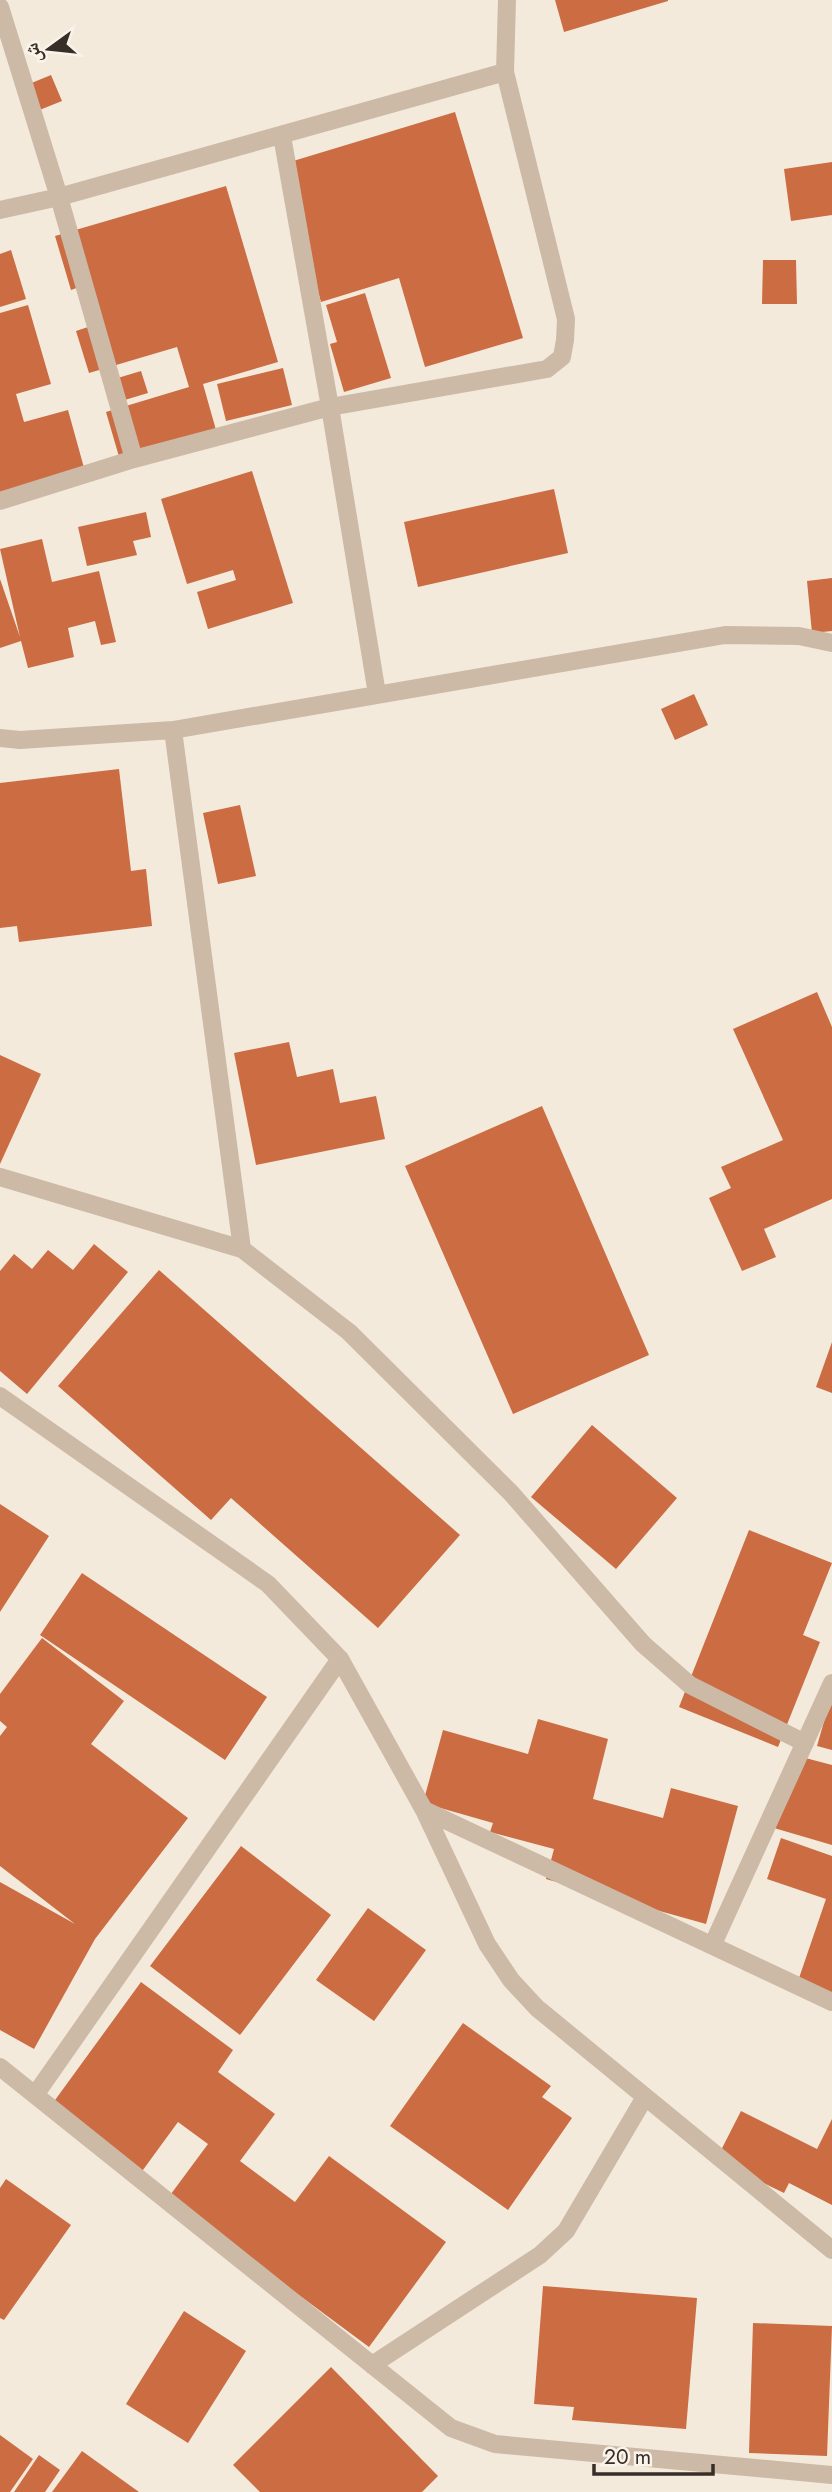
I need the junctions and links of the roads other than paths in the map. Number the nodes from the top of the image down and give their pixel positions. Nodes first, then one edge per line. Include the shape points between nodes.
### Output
1 (507, 0) edge
2 (0, 7) edge
3 (505, 72) junction
4 (282, 136) junction
5 (59, 197) junction
6 (0, 210) edge
7 (330, 407) junction
8 (134, 458) junction
9 (0, 501) edge
10 (832, 643) edge
11 (377, 694) junction
12 (173, 730) junction
13 (0, 738) edge
14 (0, 1177) edge
15 (242, 1249) junction
16 (0, 1396) edge
17 (341, 1659) junction
18 (832, 1683) edge
19 (805, 1743) junction
20 (424, 1810) junction
21 (713, 1944) junction
22 (832, 2001) edge
23 (0, 2067) edge
24 (35, 2095) junction
25 (645, 2097) junction
26 (832, 2250) edge
27 (372, 2365) junction
28 (832, 2475) edge

1 - 3 street
2 - 5 street
3 - 4 street
3 - 7 street via 566,318 562,357 547,369
4 - 5 street
4 - 7 street
5 - 6 street
5 - 8 street
7 - 8 street
7 - 11 street
8 - 9 street
10 - 11 street via 799,636 725,635
11 - 12 street
12 - 13 street
12 - 15 street
14 - 15 street
15 - 19 street via 349,1332 511,1493 653,1652 690,1685
16 - 17 street via 268,1584
17 - 20 street
17 - 24 street
18 - 19 street
19 - 21 street
20 - 21 street
20 - 25 street via 487,1944 511,1980 537,2008
21 - 22 street
23 - 24 street
24 - 27 street
25 - 26 street
25 - 27 street via 566,2231 540,2255
27 - 28 street via 451,2428 495,2444

